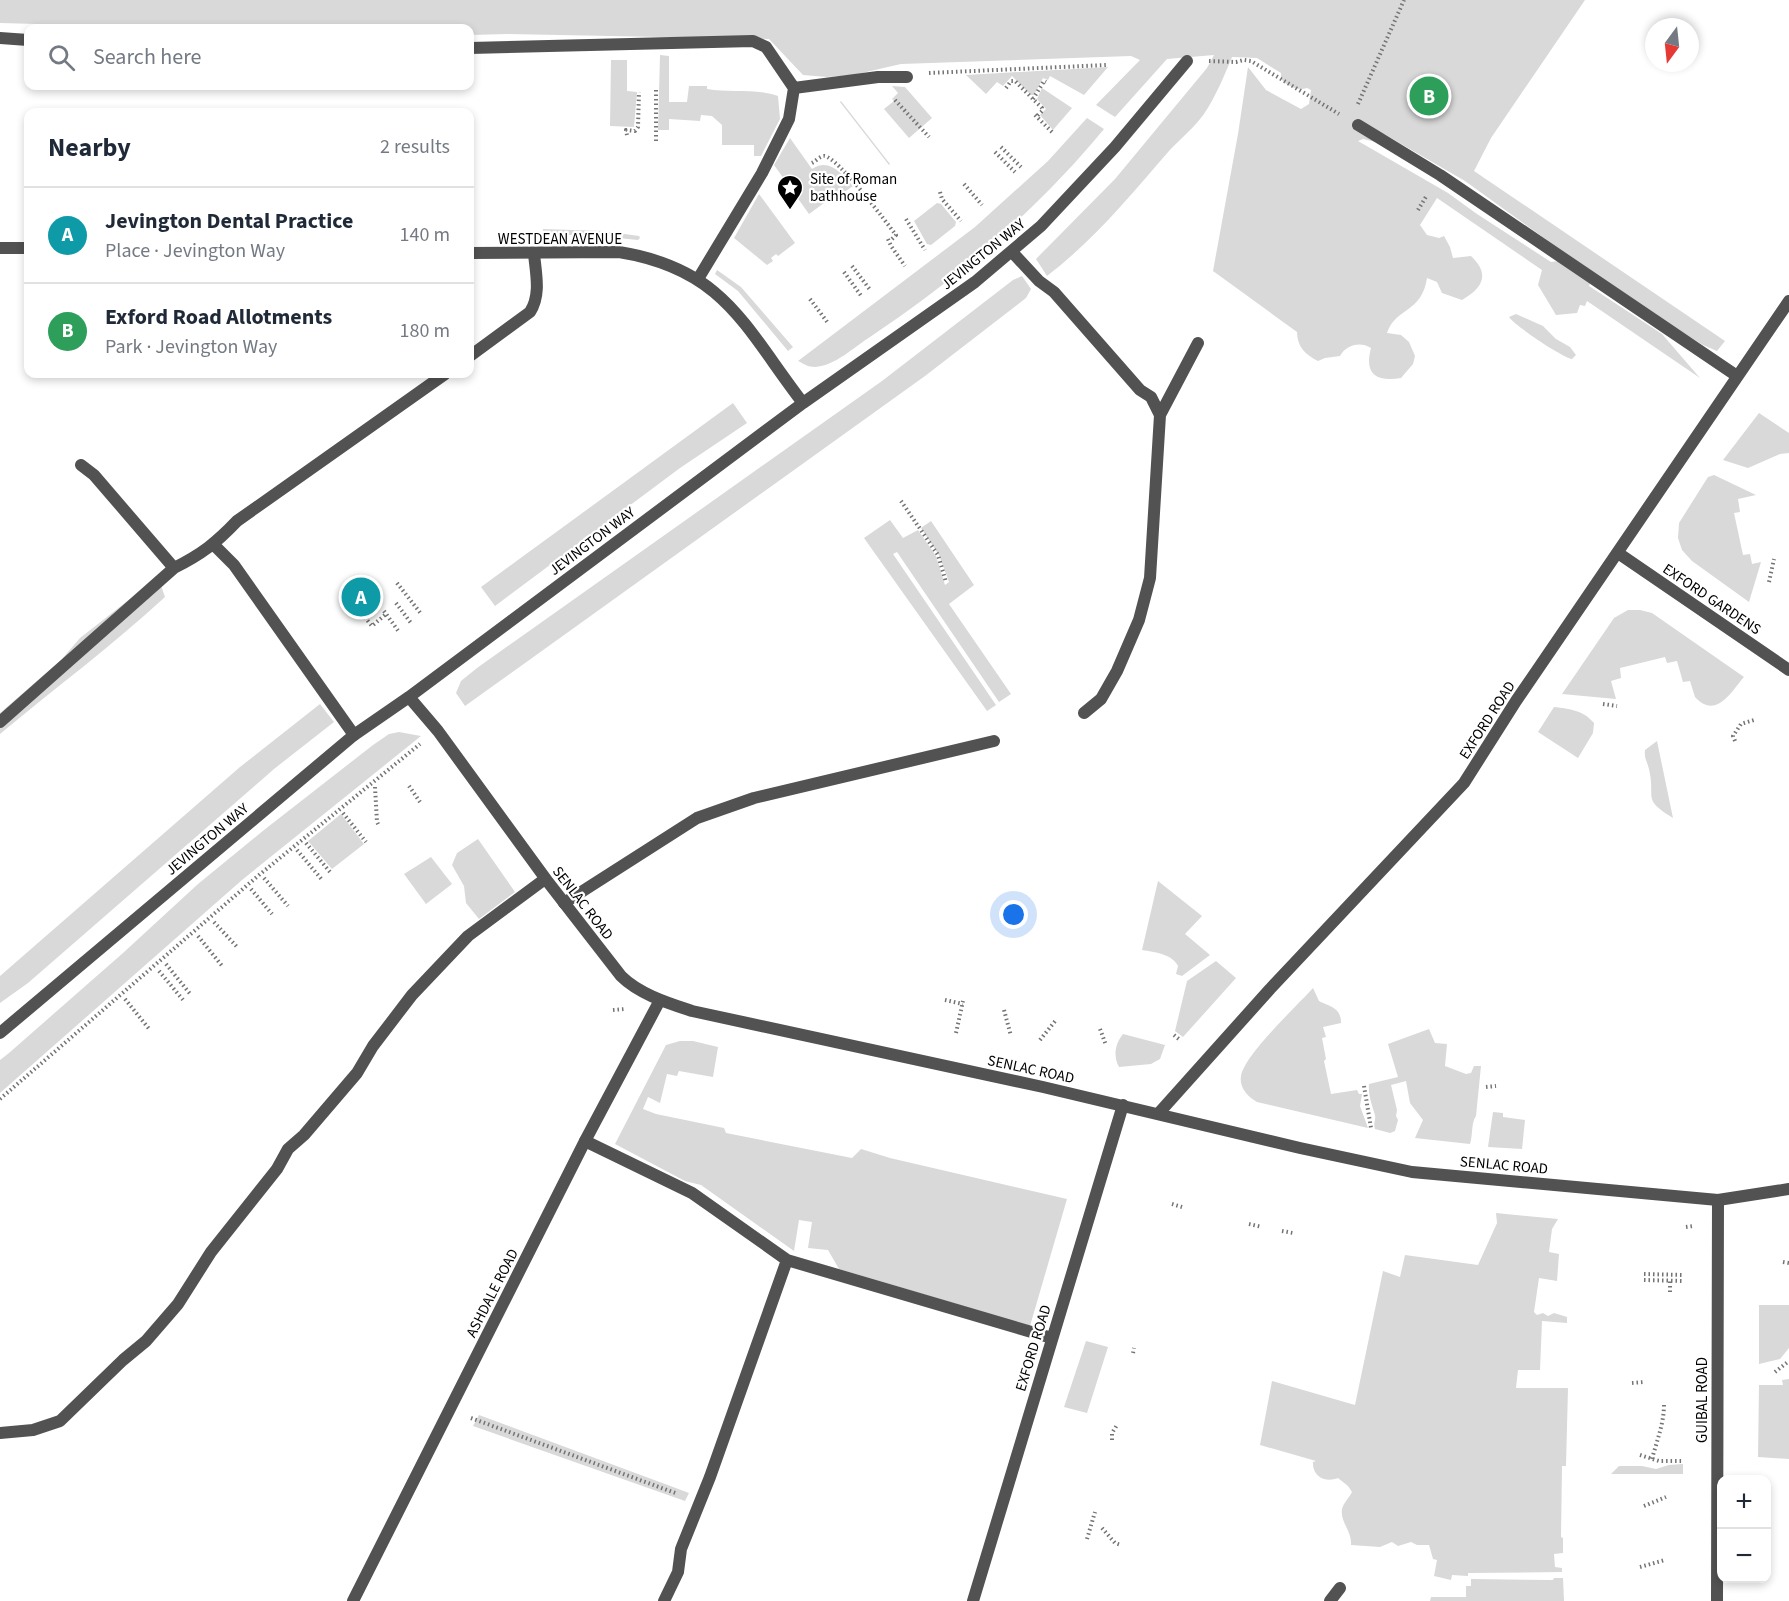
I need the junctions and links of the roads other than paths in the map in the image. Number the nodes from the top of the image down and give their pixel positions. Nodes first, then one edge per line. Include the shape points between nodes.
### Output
1 (0, 38) edge
2 (24, 40) edge
3 (474, 48) edge
4 (1187, 61) dead end
5 (907, 77) road end
6 (794, 88) junction
7 (1358, 125) road end
8 (0, 248) edge
9 (24, 248) edge
10 (1012, 252) junction
11 (474, 253) edge
12 (534, 254) junction
13 (698, 279) junction
14 (1789, 301) edge
15 (1198, 343) dead end
16 (474, 353) edge
17 (1737, 376) junction
18 (439, 378) edge
19 (1173, 392) junction
20 (1151, 397) junction
21 (803, 403) junction
22 (1160, 415) junction
23 (81, 465) dead end
24 (214, 545) junction
25 (1618, 553) junction
26 (174, 568) junction
27 (1789, 670) edge
28 (409, 697) junction
29 (1084, 713) dead end
30 (0, 722) edge
31 (354, 735) junction
32 (994, 741) dead end
33 (545, 879) junction
34 (564, 903) junction
35 (660, 999) junction
36 (0, 1033) edge
37 (1123, 1105) junction
38 (1158, 1114) junction
39 (585, 1142) junction
40 (1789, 1189) edge
41 (1718, 1200) junction
42 (787, 1260) junction
43 (1052, 1338) junction
44 (0, 1433) edge
45 (1340, 1588) dead end
46 (353, 1601) edge
47 (664, 1601) edge
48 (973, 1601) edge
49 (1330, 1601) edge
50 (1717, 1601) edge

1 - 2 street
3 - 6 street via 753,41 766,47
4 - 10 street, JEVINGTON WAY via 1068,198
5 - 6 street
6 - 13 street via 789,119 762,173
7 - 17 street via 1440,175
8 - 9 street
10 - 20 street via 1038,281 1054,292 1140,390
10 - 21 street, JEVINGTON WAY via 940,308
11 - 12 street, WESTDEAN AVENUE
12 - 13 street, WESTDEAN AVENUE via 630,254
12 - 16 street via 535,305 509,330
13 - 21 street, WESTDEAN AVENUE via 729,303
14 - 17 street, EXFORD ROAD
15 - 19 street
17 - 25 street, EXFORD ROAD
18 - 24 street via 237,521
19 - 20 street via 1162,398
19 - 22 street
20 - 22 street
21 - 28 street, JEVINGTON WAY
22 - 29 street via 1150,578 1139,620 1117,671 1101,699
23 - 26 street
24 - 26 street
24 - 31 street via 234,565
25 - 27 street, EXFORD GARDENS
25 - 38 street, EXFORD ROAD via 1464,783
26 - 30 street
28 - 31 street, JEVINGTON WAY
28 - 33 street, SENLAC ROAD
31 - 36 street, JEVINGTON WAY
32 - 34 street via 754,798 697,818
33 - 34 street, SENLAC ROAD
33 - 44 street via 468,936 412,995 357,1073 288,1149 277,1169 211,1252 178,1304 146,1341 60,1421 33,1430
34 - 35 street, SENLAC ROAD via 621,976
35 - 37 street, SENLAC ROAD via 692,1011
35 - 39 street, ASHDALE ROAD
37 - 38 street, SENLAC ROAD
37 - 43 street, EXFORD ROAD
38 - 41 street, SENLAC ROAD via 1412,1172
39 - 42 street via 692,1193
39 - 46 street, ASHDALE ROAD
40 - 41 street, SENLAC ROAD
41 - 50 street, GUIBAL ROAD
42 - 43 street
42 - 47 street via 681,1549 678,1572
43 - 48 street, EXFORD ROAD
45 - 49 street

